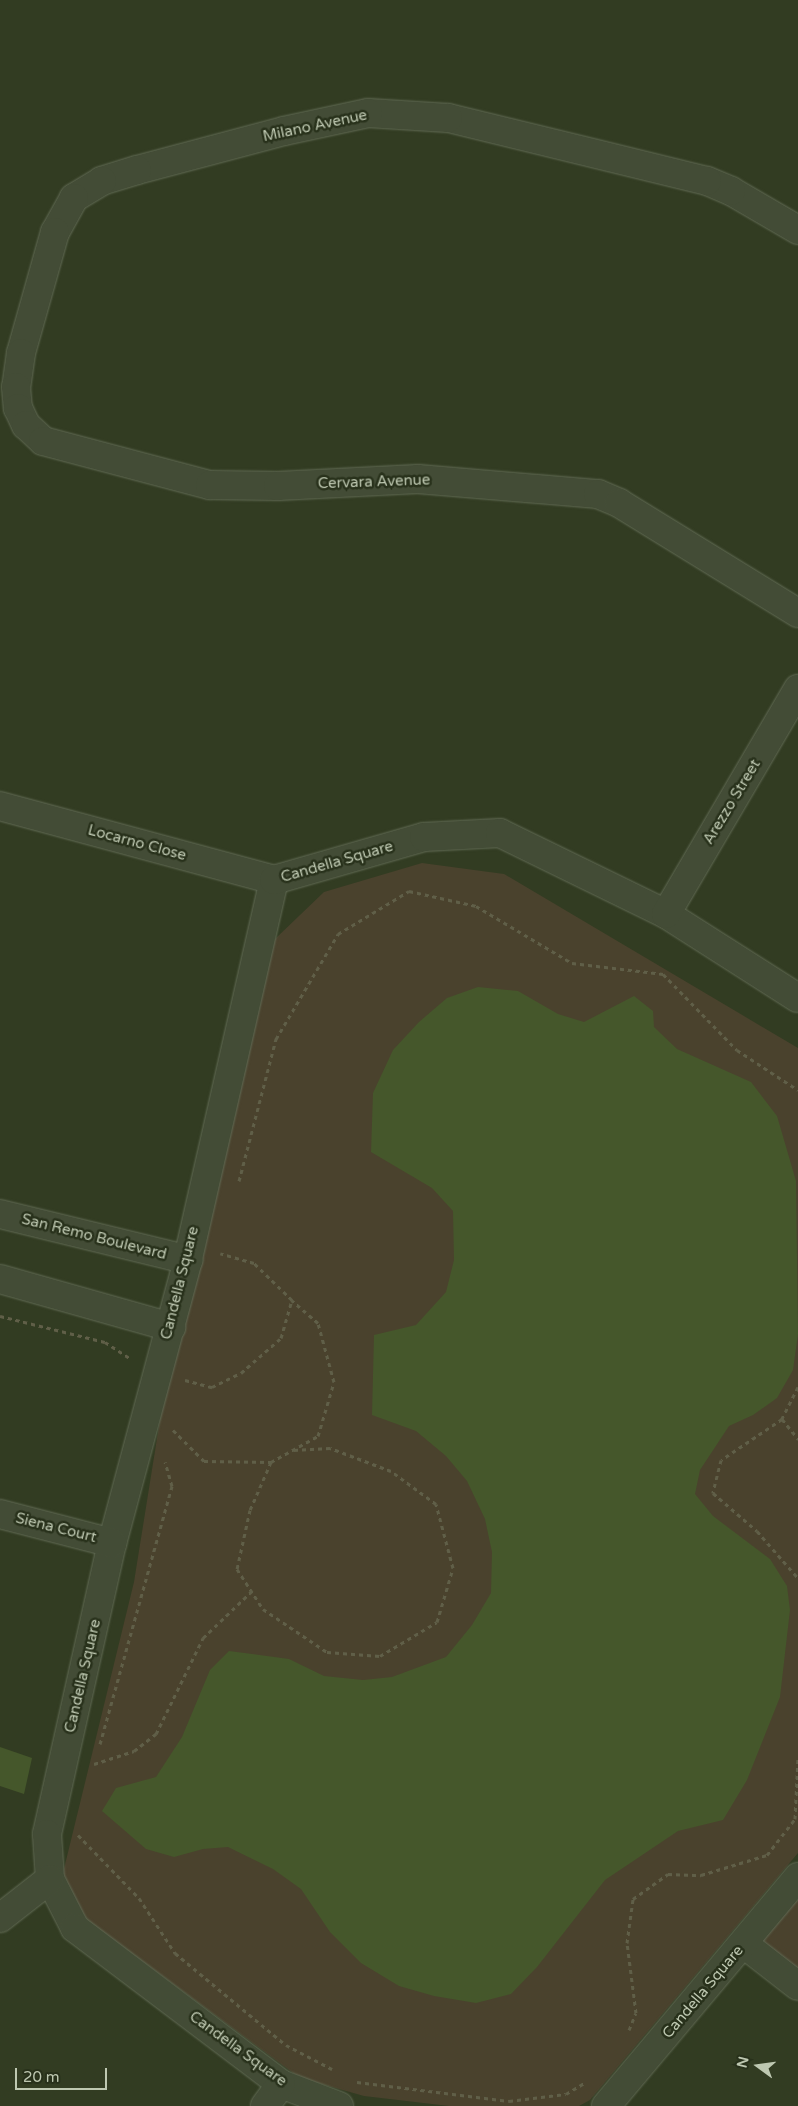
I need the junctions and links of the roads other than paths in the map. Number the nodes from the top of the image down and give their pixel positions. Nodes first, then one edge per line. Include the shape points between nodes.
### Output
1 (798, 230) edge
2 (9, 411) edge
3 (798, 613) edge
4 (798, 690) edge
5 (0, 806) edge
6 (274, 880) junction
7 (666, 914) junction
8 (798, 998) edge
9 (0, 1214) edge
10 (199, 1255) junction
11 (0, 1279) edge
12 (171, 1327) junction
13 (0, 1514) edge
14 (112, 1543) junction
15 (798, 1877) edge
16 (50, 1879) junction
17 (0, 1918) edge
18 (744, 1944) junction
19 (798, 1986) edge
20 (281, 2084) junction
21 (265, 2106) edge
22 (339, 2106) edge
23 (606, 2106) edge

1 - 2 street, Milano Avenue via 731,191 707,181 448,118 368,113 284,131 102,181 74,198 55,232 21,353
2 - 3 street, Cervara Avenue via 43,441 210,485 278,486 418,479 598,494 620,502
4 - 7 street, Arezzo Street
5 - 6 street, Locarno Close
6 - 7 street, Candella Square via 424,838 500,833
6 - 10 street, Candella Square
7 - 8 street, Candella Square
9 - 10 street, San Remo Boulevard
10 - 12 street, Candella Square
11 - 12 street
12 - 14 street, Candella Square via 155,1374
13 - 14 street, Siena Court
14 - 16 street, Candella Square via 47,1834
15 - 18 street, Candella Square
16 - 17 street
16 - 20 street, Candella Square via 75,1928
18 - 19 street
18 - 23 street, Candella Square
20 - 21 street
20 - 22 street, Candella Square

